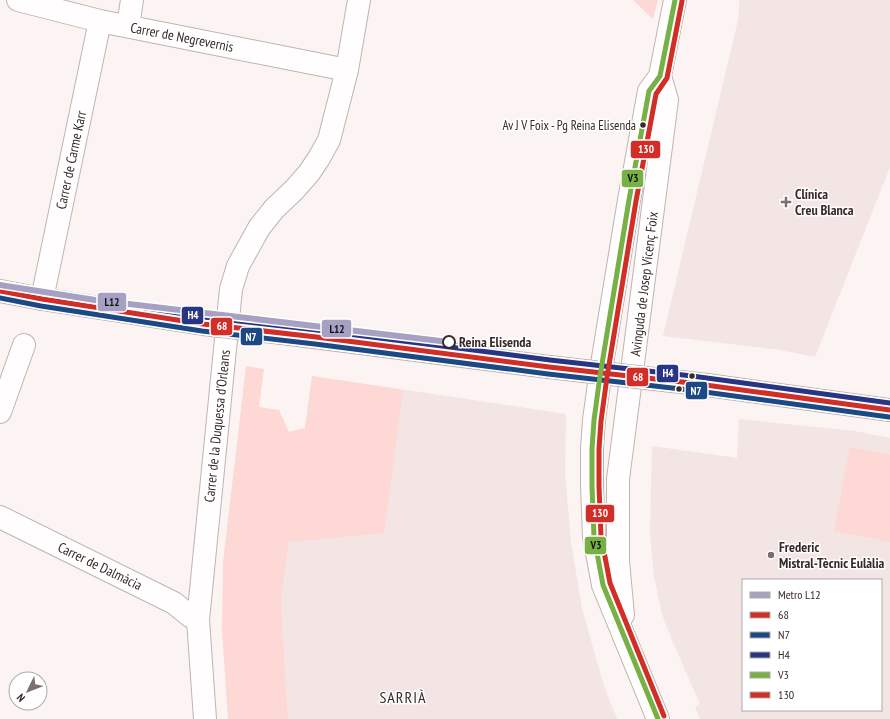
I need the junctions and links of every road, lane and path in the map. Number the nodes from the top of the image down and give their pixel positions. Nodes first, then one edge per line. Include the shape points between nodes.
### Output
1 (18, 0) edge
2 (132, 0) edge
3 (359, 0) edge
4 (675, 0) edge
5 (100, 21) junction
6 (128, 26) junction
7 (347, 70) junction
8 (660, 76) junction
9 (0, 291) edge
10 (42, 299) junction
11 (24, 345) dead end
12 (890, 410) edge
13 (0, 412) edge
14 (0, 517) edge
15 (198, 620) junction
16 (625, 636) junction
17 (204, 719) edge
18 (658, 719) edge

1 - 5 street, Carrer de Negrevernis
2 - 6 street
3 - 7 street, Carrer de la Duquessa d'Orleans
4 - 8 street, Avinguda de Josep Vicenç Foix
5 - 6 street, Carrer de Negrevernis
5 - 10 street, Carrer de Carme Karr
6 - 7 street, Carrer de Negrevernis
7 - 15 street, Carrer de la Duquessa d'Orleans via 329,140 320,158 259,228 238,266 231,289
8 - 16 street, Avinguda de Josep Vicenç Foix via 667,100 618,479 618,561
8 - 16 street, Avinguda de Josep Vicenç Foix via 649,90 600,376 593,434 594,538 603,585
9 - 10 street
10 - 12 street, bridge via 203,324 707,385
11 - 13 street
14 - 15 street, Carrer de Dalmàcia via 174,603
15 - 17 street, Carrer de la Duquessa d'Orleans
16 - 18 street, Avinguda de Josep Vicenç Foix

